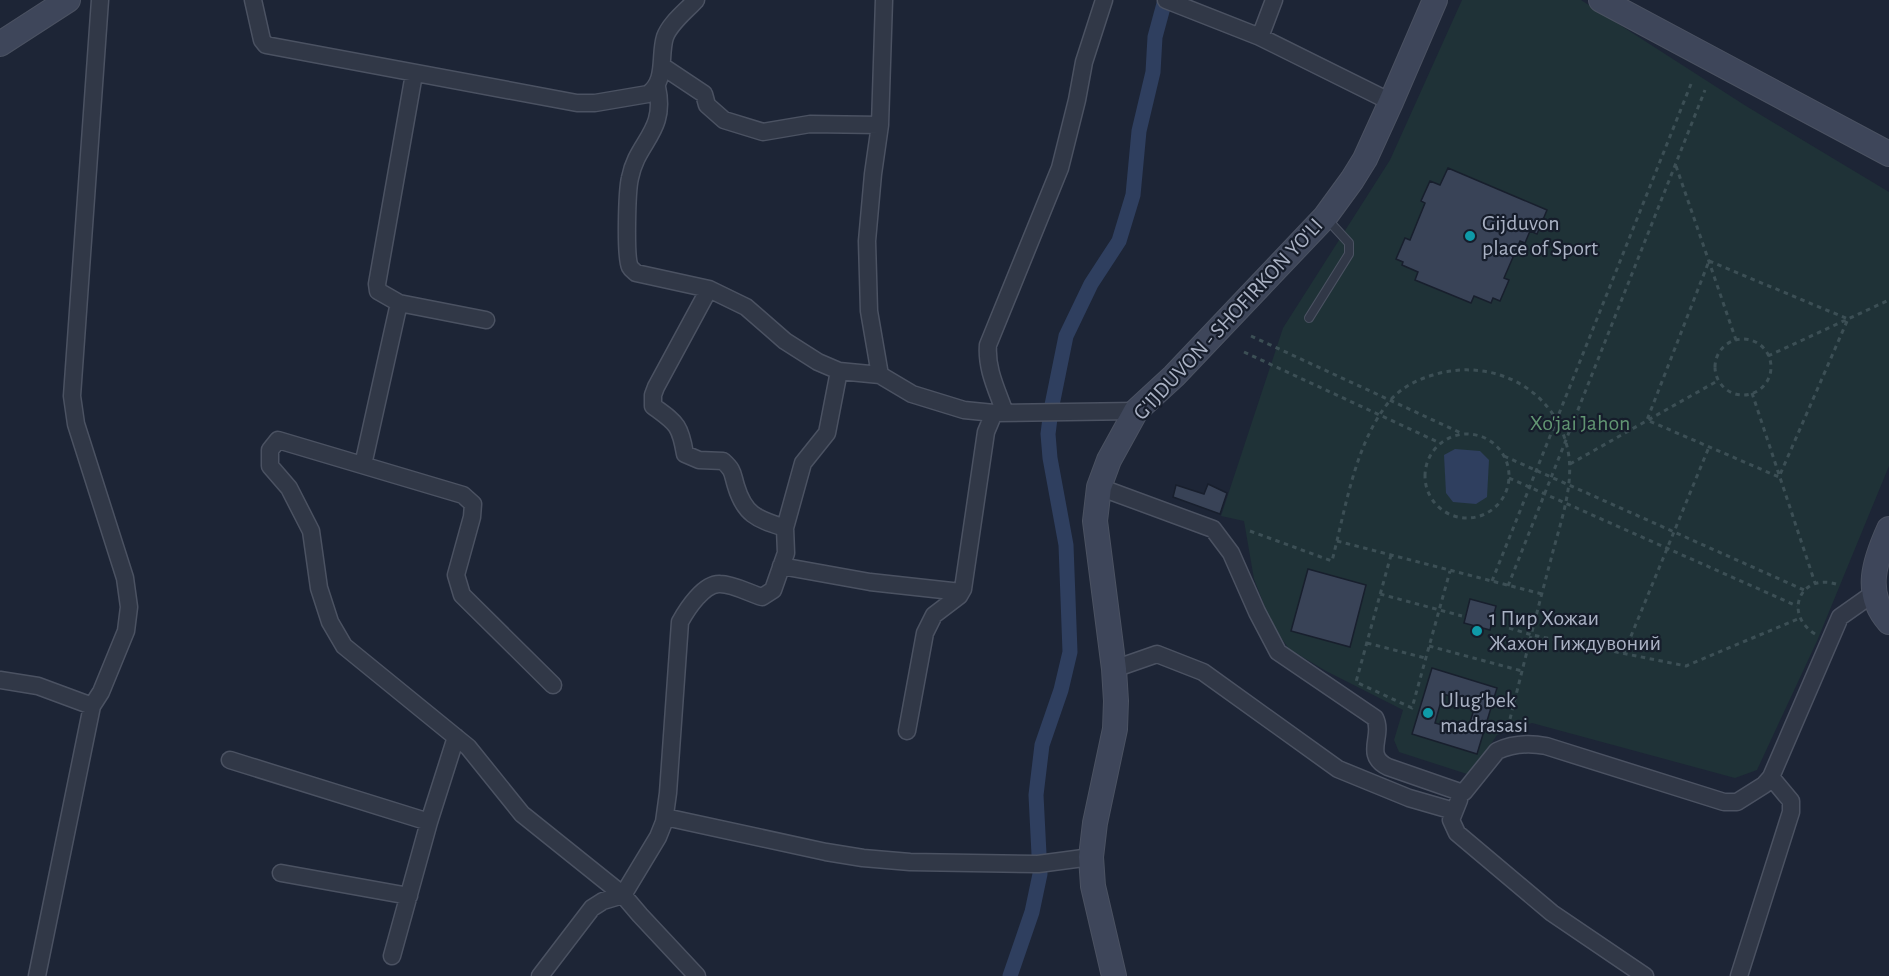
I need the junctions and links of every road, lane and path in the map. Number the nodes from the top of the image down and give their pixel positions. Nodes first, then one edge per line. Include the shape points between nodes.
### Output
1 (68, 0) edge
2 (100, 0) edge
3 (253, 0) edge
4 (696, 0) edge
5 (884, 0) edge
6 (1104, 0) edge
7 (1166, 0) edge
8 (1274, 0) edge
9 (1435, 0) edge
10 (1601, 0) edge
11 (1260, 37) junction
12 (0, 44) edge
13 (662, 66) junction
14 (414, 74) junction
15 (1691, 84) dead end
16 (657, 87) junction
17 (1705, 90) dead end
18 (1391, 102) junction
19 (880, 125) junction
20 (1889, 154) edge
21 (1676, 164) junction
22 (1325, 217) junction
23 (1709, 261) junction
24 (709, 289) junction
25 (1889, 300) edge
26 (399, 303) junction
27 (1309, 318) dead end
28 (1848, 319) junction
29 (486, 320) dead end
30 (1251, 336) dead end
31 (1736, 340) junction
32 (1244, 352) dead end
33 (1768, 356) junction
34 (839, 371) junction
35 (880, 375) junction
36 (1719, 380) junction
37 (1752, 393) junction
38 (1390, 401) junction
39 (1136, 411) junction
40 (1000, 413) junction
41 (1380, 415) junction
42 (1555, 420) junction
43 (1647, 420) junction
44 (1462, 434) junction
45 (1566, 440) junction
46 (1440, 443) junction
47 (1709, 447) junction
48 (1504, 456) junction
49 (1570, 464) junction
50 (363, 465) junction
51 (1536, 470) junction
52 (1551, 477) junction
53 (1779, 477) junction
54 (1509, 478) junction
55 (1569, 485) junction
56 (1529, 486) junction
57 (1099, 487) junction
58 (1545, 493) junction
59 (1565, 502) junction
60 (785, 528) junction
61 (1889, 529) edge
62 (1250, 531) dead end
63 (1674, 532) junction
64 (1337, 541) junction
65 (1667, 548) junction
66 (1391, 555) junction
67 (781, 566) junction
68 (1450, 571) junction
69 (1492, 582) junction
70 (1815, 583) junction
71 (1836, 584) dead end
72 (1508, 586) junction
73 (1804, 590) junction
74 (962, 592) junction
75 (1874, 593) junction
76 (1380, 594) junction
77 (1542, 594) junction
78 (1797, 606) junction
79 (1439, 610) junction
80 (1462, 616) dead end
81 (1800, 618) junction
82 (1889, 622) edge
83 (1509, 628) dead end
84 (1815, 634) dead end
85 (1532, 635) junction
86 (1367, 643) junction
87 (1429, 646) junction
88 (1624, 653) junction
89 (1425, 658) junction
90 (1114, 669) junction
91 (1522, 671) junction
92 (0, 680) edge
93 (553, 685) dead end
94 (92, 706) junction
95 (1508, 727) dead end
96 (907, 731) dead end
97 (456, 737) junction
98 (230, 760) dead end
99 (1771, 777) junction
100 (1462, 792) junction
101 (1454, 811) junction
102 (665, 817) junction
103 (429, 822) junction
104 (1091, 857) junction
105 (282, 873) dead end
106 (623, 895) junction
107 (409, 896) junction
108 (393, 956) dead end
109 (37, 976) edge
110 (540, 976) edge
111 (696, 976) edge
112 (1114, 976) edge
113 (1645, 976) edge
114 (1739, 976) edge

1 - 12 main road
2 - 94 street via 72,396 76,424 125,578 129,607 126,631
3 - 14 street via 266,45
4 - 13 street via 665,37
5 - 19 street
6 - 40 street via 1084,62 1060,168 988,345 989,372 994,379
7 - 11 street
8 - 11 street
9 - 18 main road, G'IJDUVON - SHOFIRKON YO'LI
10 - 20 main road
11 - 18 street
13 - 16 street
13 - 19 street via 704,94 707,105 724,120 763,132 810,124
14 - 16 street via 577,103 648,94
14 - 26 street via 377,284 378,291
15 - 42 path
16 - 24 street via 658,120 629,178 630,268 636,273
17 - 21 path
18 - 22 main road, G'IJDUVON - SHOFIRKON YO'LI via 1365,159
19 - 35 street via 867,241 869,311
21 - 23 path
21 - 45 path
22 - 27 lane via 1349,243 1349,254
22 - 39 main road, G'IJDUVON - SHOFIRKON YO'LI
23 - 28 path
23 - 31 path
23 - 43 path
24 - 34 street via 746,307 785,341
24 - 60 street via 656,387 652,406 682,432 685,454 699,460 723,461 733,470 746,507 756,518
25 - 28 path
26 - 29 street
26 - 50 street
28 - 33 path
28 - 53 path
30 - 38 path
31 - 33 path via 1761,345
31 - 36 path via 1721,349 1717,357
32 - 41 path
33 - 37 path via 1769,377 1764,386
34 - 35 street
34 - 60 street via 827,433 803,463
35 - 40 street via 912,394 964,410
36 - 37 path via 1728,391
36 - 43 path
37 - 53 path
38 - 41 path
38 - 42 path via 1405,386 1423,378 1454,369 1482,371 1508,376 1522,385
38 - 44 path
39 - 40 street
39 - 57 main road, G'IJDUVON - SHOFIRKON YO'LI
40 - 74 street via 986,432
41 - 46 path
41 - 64 path via 1361,453
42 - 45 path
42 - 51 path
43 - 47 path
43 - 49 path
44 - 46 path
44 - 48 path via 1490,440
45 - 49 path
45 - 52 path
46 - 54 path via 1428,458 1426,486 1435,503 1451,516 1464,519 1490,512 1507,491
47 - 53 path
47 - 63 path
48 - 51 path
48 - 54 path
49 - 55 path
50 - 93 street via 463,495 473,504 456,575 462,595
50 - 97 street via 278,441 270,450 270,466 289,488 310,531 319,588 330,622 344,646
51 - 52 path
51 - 56 path
52 - 55 path
52 - 58 path
53 - 70 path
54 - 56 path
55 - 59 path
55 - 63 path
56 - 58 path
56 - 69 path
57 - 90 main road, G'IJDUVON - SHOFIRKON YO'LI via 1095,521
57 - 100 street via 1214,529 1228,548 1278,652 1375,718 1375,751 1379,761
58 - 59 path
58 - 72 path
59 - 65 path
59 - 77 path
60 - 67 street via 786,553
61 - 75 main road via 1877,555
62 - 64 path via 1332,561
63 - 65 path
63 - 73 path
64 - 66 path
65 - 78 path
65 - 88 path
66 - 68 path
66 - 76 path
67 - 74 street via 870,582
67 - 102 street via 772,590 762,597 721,583 710,585 680,622
68 - 69 path
68 - 79 path
69 - 72 path
70 - 71 path
70 - 73 path
72 - 77 path
73 - 78 path
74 - 96 street via 934,615 925,633
75 - 82 main road
75 - 99 street via 1840,617
76 - 79 path
76 - 86 path
77 - 85 path
78 - 81 path
79 - 80 path
79 - 87 path
81 - 84 path
81 - 88 path via 1686,666
83 - 85 path
85 - 88 path
85 - 91 path
86 - 89 path
86 - 89 path via 1356,682 1412,708
87 - 89 path
87 - 91 path
90 - 101 street via 1157,654 1203,672 1338,769 1409,798
90 - 104 main road, G'IJDUVON - SHOFIRKON YO'LI via 1115,729
91 - 95 path
92 - 94 street via 38,686
94 - 109 street
97 - 103 street
97 - 106 street via 522,814
98 - 103 street
99 - 100 street via 1737,802 1724,802 1546,746 1525,745 1497,751
99 - 114 street via 1791,801 1791,812
100 - 101 street
101 - 113 street via 1450,820 1457,833 1552,913
102 - 104 street via 863,858 1043,864
102 - 106 street via 658,837
103 - 107 street
104 - 112 main road, G'IJDUVON - SHOFIRKON YO'LI via 1093,886
105 - 107 street
106 - 110 street via 592,908
106 - 111 street
107 - 108 street

